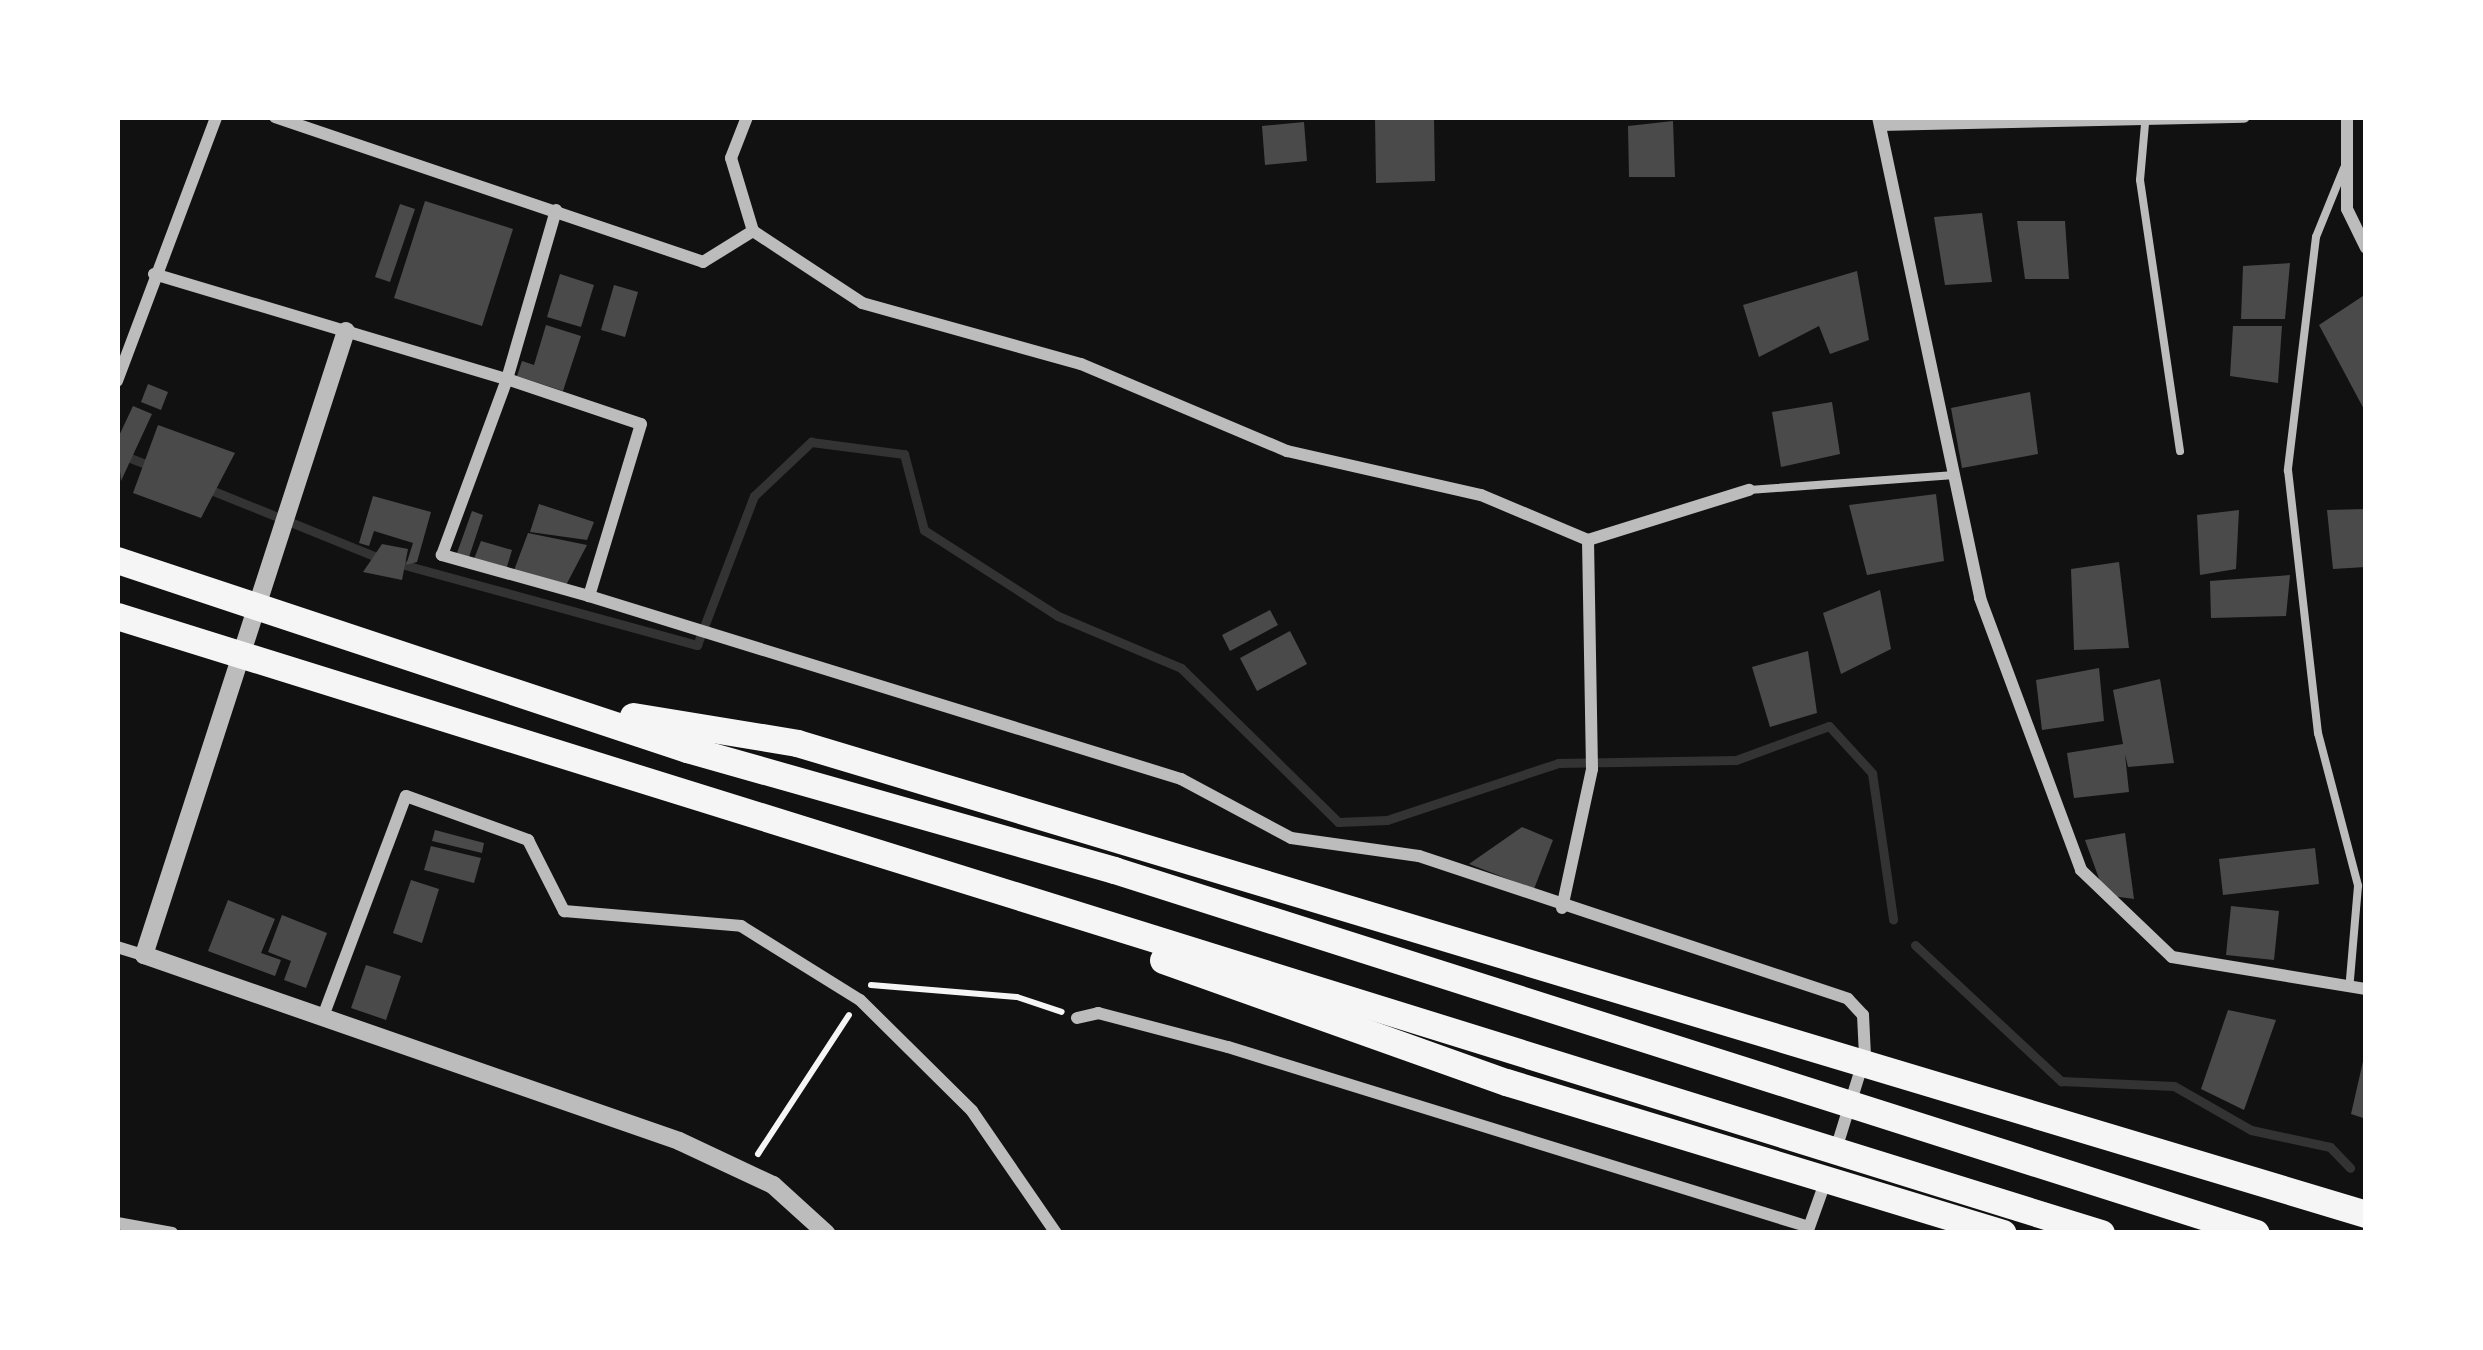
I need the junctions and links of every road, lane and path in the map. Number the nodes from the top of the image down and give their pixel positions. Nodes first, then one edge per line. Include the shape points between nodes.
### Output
1 (216, 117) edge
2 (275, 117) edge
3 (747, 117) edge
4 (2244, 117) edge
5 (2347, 117) edge
6 (1879, 121) edge
7 (2145, 124) junction
8 (2345, 167) junction
9 (556, 210) junction
10 (753, 231) junction
11 (2366, 248) edge
12 (154, 274) junction
13 (346, 331) junction
14 (507, 379) junction
15 (117, 381) edge
16 (2180, 451) dead end
17 (1955, 475) junction
18 (1749, 490) joint
19 (1588, 540) junction
20 (117, 560) edge
21 (590, 596) junction
22 (256, 610) junction
23 (117, 616) edge
24 (241, 655) junction
25 (552, 703) junction
26 (1562, 908) junction
27 (1084, 921) junction
28 (117, 947) edge
29 (145, 955) junction
30 (2350, 980) junction
31 (2366, 989) edge
32 (860, 1000) junction
33 (1077, 1018) joint
34 (322, 1019) junction
35 (1865, 1055) junction
36 (748, 1169) junction
37 (1827, 1178) junction
38 (2366, 1214) edge
39 (117, 1223) edge
40 (1808, 1230) edge
41 (172, 1233) edge
42 (826, 1233) edge
43 (1056, 1233) edge
44 (2003, 1233) edge
45 (2101, 1233) edge
46 (2256, 1233) edge

1 - 12 street
2 - 9 street
3 - 10 street via 731,158
4 - 7 street
5 - 8 street
6 - 7 street
6 - 17 street
7 - 16 lane via 2140,180
8 - 11 street via 2347,209
8 - 30 lane via 2316,237 2288,470 2318,733 2358,886
9 - 10 street via 703,262
9 - 14 street
10 - 19 street via 862,303 1081,364 1287,451 1481,495
12 - 13 street
12 - 15 street
13 - 14 street
13 - 22 street
14 - 21 street via 641,424
14 - 21 street via 442,555
17 - 18 lane
17 - 30 street via 1980,598 2053,816 2103,902 2172,957
18 - 19 street
19 - 26 street via 1592,769
20 - 22 highway
21 - 26 street via 1181,779 1292,838 1419,856
22 - 24 street
22 - 25 highway
23 - 24 highway
24 - 27 highway
24 - 29 street
25 - 35 highway via 797,743
25 - 46 highway via 1745,1067
26 - 35 street via 1848,999 1863,1015
27 - 37 highway via 1206,981
27 - 45 highway via 1728,1112
28 - 29 street
29 - 34 street
30 - 31 street
32 - 33 path via 876,980 1017,997
32 - 34 street via 741,926 564,911 528,840 406,796
32 - 36 path
32 - 43 street via 971,1111
33 - 40 street via 1098,1013 1228,1047
34 - 36 street
35 - 37 street
35 - 38 highway
36 - 42 street
37 - 40 street
37 - 44 highway
39 - 41 street

